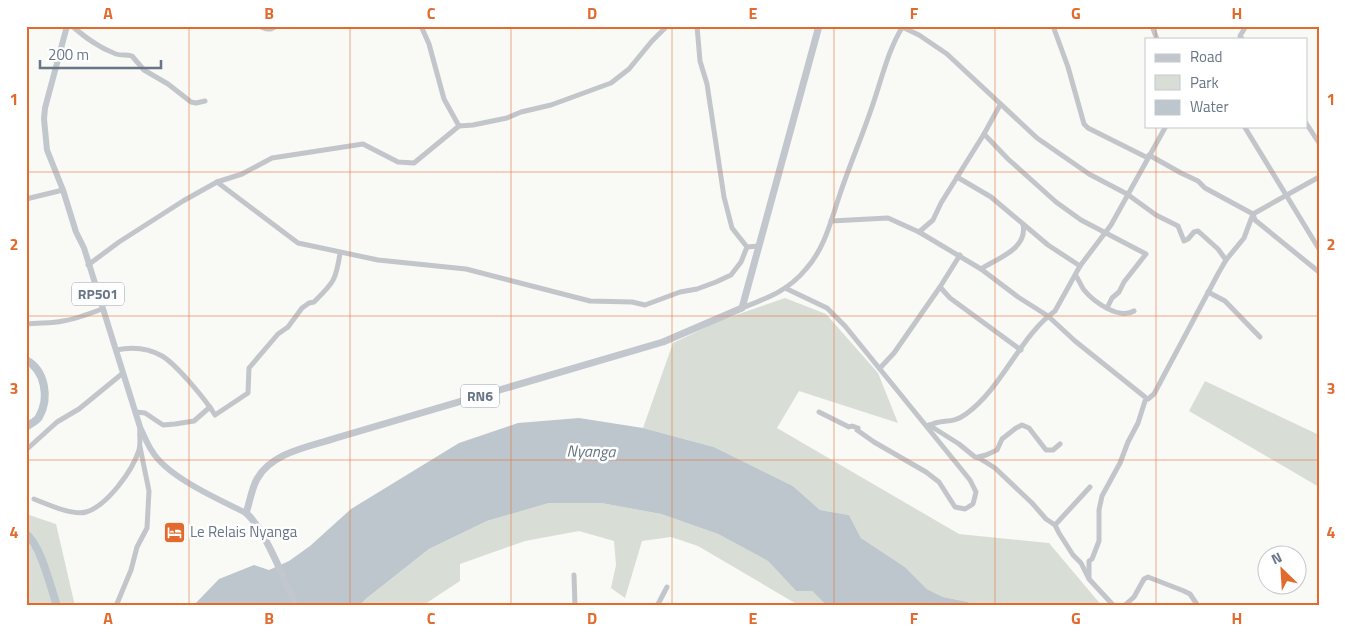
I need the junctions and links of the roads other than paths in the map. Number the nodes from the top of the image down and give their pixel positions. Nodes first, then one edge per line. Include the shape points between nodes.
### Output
1 (67, 26) edge
2 (72, 26) edge
3 (259, 26) edge
4 (276, 26) edge
5 (420, 26) edge
6 (666, 26) edge
7 (697, 26) edge
8 (819, 26) edge
9 (1053, 26) edge
10 (1152, 26) edge
11 (1246, 26) edge
12 (901, 27) edge
13 (1157, 38) edge
14 (1241, 38) edge
15 (205, 101) dead end
16 (1000, 105) junction
17 (1308, 125) edge
18 (459, 126) junction
19 (1165, 128) edge
20 (1245, 128) edge
21 (984, 134) junction
22 (1319, 143) edge
23 (1149, 157) junction
24 (957, 177) junction
25 (1319, 177) edge
26 (217, 182) junction
27 (63, 190) junction
28 (1127, 194) junction
29 (1285, 195) junction
30 (26, 199) edge
31 (1253, 214) junction
32 (831, 221) junction
33 (1023, 224) junction
34 (1111, 225) junction
35 (919, 232) junction
36 (1105, 234) junction
37 (1112, 237) junction
38 (758, 246) junction
39 (747, 247) junction
40 (1319, 249) edge
41 (340, 253) junction
42 (960, 255) junction
43 (1226, 260) junction
44 (88, 265) junction
45 (1080, 266) junction
46 (981, 269) junction
47 (1319, 272) edge
48 (1076, 276) junction
49 (940, 287) junction
50 (785, 288) junction
51 (1208, 292) junction
52 (742, 308) junction
53 (1107, 308) junction
54 (102, 309) junction
55 (1134, 311) dead end
56 (1048, 316) junction
57 (26, 324) edge
58 (1260, 337) dead end
59 (116, 350) junction
60 (1020, 350) junction
61 (880, 368) junction
62 (123, 373) junction
63 (1146, 399) junction
64 (210, 407) junction
65 (136, 412) junction
66 (819, 412) dead end
67 (922, 421) junction
68 (930, 425) junction
69 (140, 427) junction
70 (1060, 444) dead end
71 (140, 447) junction
72 (26, 450) edge
73 (975, 457) junction
74 (1090, 487) dead end
75 (34, 499) dead end
76 (246, 513) junction
77 (1055, 525) junction
78 (574, 575) dead end
79 (1089, 579) junction
80 (667, 587) dead end
81 (116, 606) edge
82 (296, 606) edge
83 (575, 606) edge
84 (658, 606) edge
85 (1114, 606) edge
86 (1119, 606) edge
87 (1198, 606) edge

1 - 27 main road, RP501 via 44,119 47,150
2 - 15 street via 105,50 132,56 144,70 191,102
3 - 4 street via 271,29
5 - 18 street via 429,44 444,99
6 - 18 street via 629,69 611,83 507,118
7 - 39 street via 700,61 707,84 728,218
8 - 38 highway
9 - 23 street via 1084,124
10 - 13 street
11 - 14 street
12 - 16 street via 947,54
12 - 32 street
16 - 21 street
16 - 28 street via 1037,138 1089,174
17 - 22 street
18 - 26 street via 414,163 398,162 363,144 272,158 242,174
19 - 23 street
20 - 29 street
21 - 24 street
21 - 36 street via 1056,202
23 - 28 street
23 - 31 street via 1198,181
24 - 33 street via 991,198
24 - 35 street via 933,220
25 - 29 street
26 - 41 street via 298,243
26 - 44 street via 119,242
27 - 30 street
27 - 44 main road, RP501
28 - 34 street
28 - 43 street via 1178,226 1184,241 1198,231
29 - 31 street
29 - 40 street
31 - 43 street via 1244,238
31 - 47 street via 1255,220
32 - 35 street via 888,218
32 - 50 street via 813,260
33 - 45 street
33 - 46 street via 1023,238 1019,245
34 - 36 street
34 - 37 street
35 - 42 street
36 - 37 street
36 - 45 street
37 - 53 street via 1146,254
38 - 39 street
38 - 52 highway
39 - 41 street via 731,275 645,305 590,301 466,269
41 - 64 street via 337,273 331,284 314,302 308,302 302,308 249,368 248,394 215,415
42 - 46 street
42 - 49 street
43 - 51 street
44 - 54 main road, RP501
45 - 48 street
46 - 56 street
48 - 53 street via 1084,290
48 - 56 street via 1055,311
49 - 60 street
49 - 61 street
50 - 52 street via 776,295
50 - 61 street via 819,303 836,315
51 - 58 street via 1225,301
51 - 63 street via 1154,394
52 - 76 highway, RN6 via 663,342 288,454 269,465 258,477
53 - 55 street via 1124,314
54 - 57 street via 63,321
54 - 59 main road, RP501
56 - 60 street
56 - 63 street
59 - 62 main road, RP501
59 - 64 street via 130,347 162,356
60 - 68 street via 990,391 966,414 957,420
61 - 67 street
62 - 65 main road, RP501
62 - 72 street via 79,410 57,422
63 - 79 street via 1120,463 1102,496 1100,541 1089,561
64 - 65 street via 194,420 163,425 145,413
65 - 69 main road, RP501
66 - 67 street via 858,428 874,442 926,472 939,482 955,507 970,507 976,496 975,487
67 - 68 street
68 - 73 street
69 - 71 street
69 - 76 main road, RP501 via 152,453 166,468
70 - 73 street via 1053,450 1046,450 1022,425 1002,439 993,452
71 - 75 street via 132,468 110,497 85,513 63,510
71 - 81 street via 149,491 147,528
73 - 77 street via 994,468
74 - 77 street
76 - 82 highway via 254,519
77 - 79 street
78 - 83 street
79 - 85 street
80 - 84 street
86 - 87 street via 1124,606 1134,597 1148,577 1190,594

